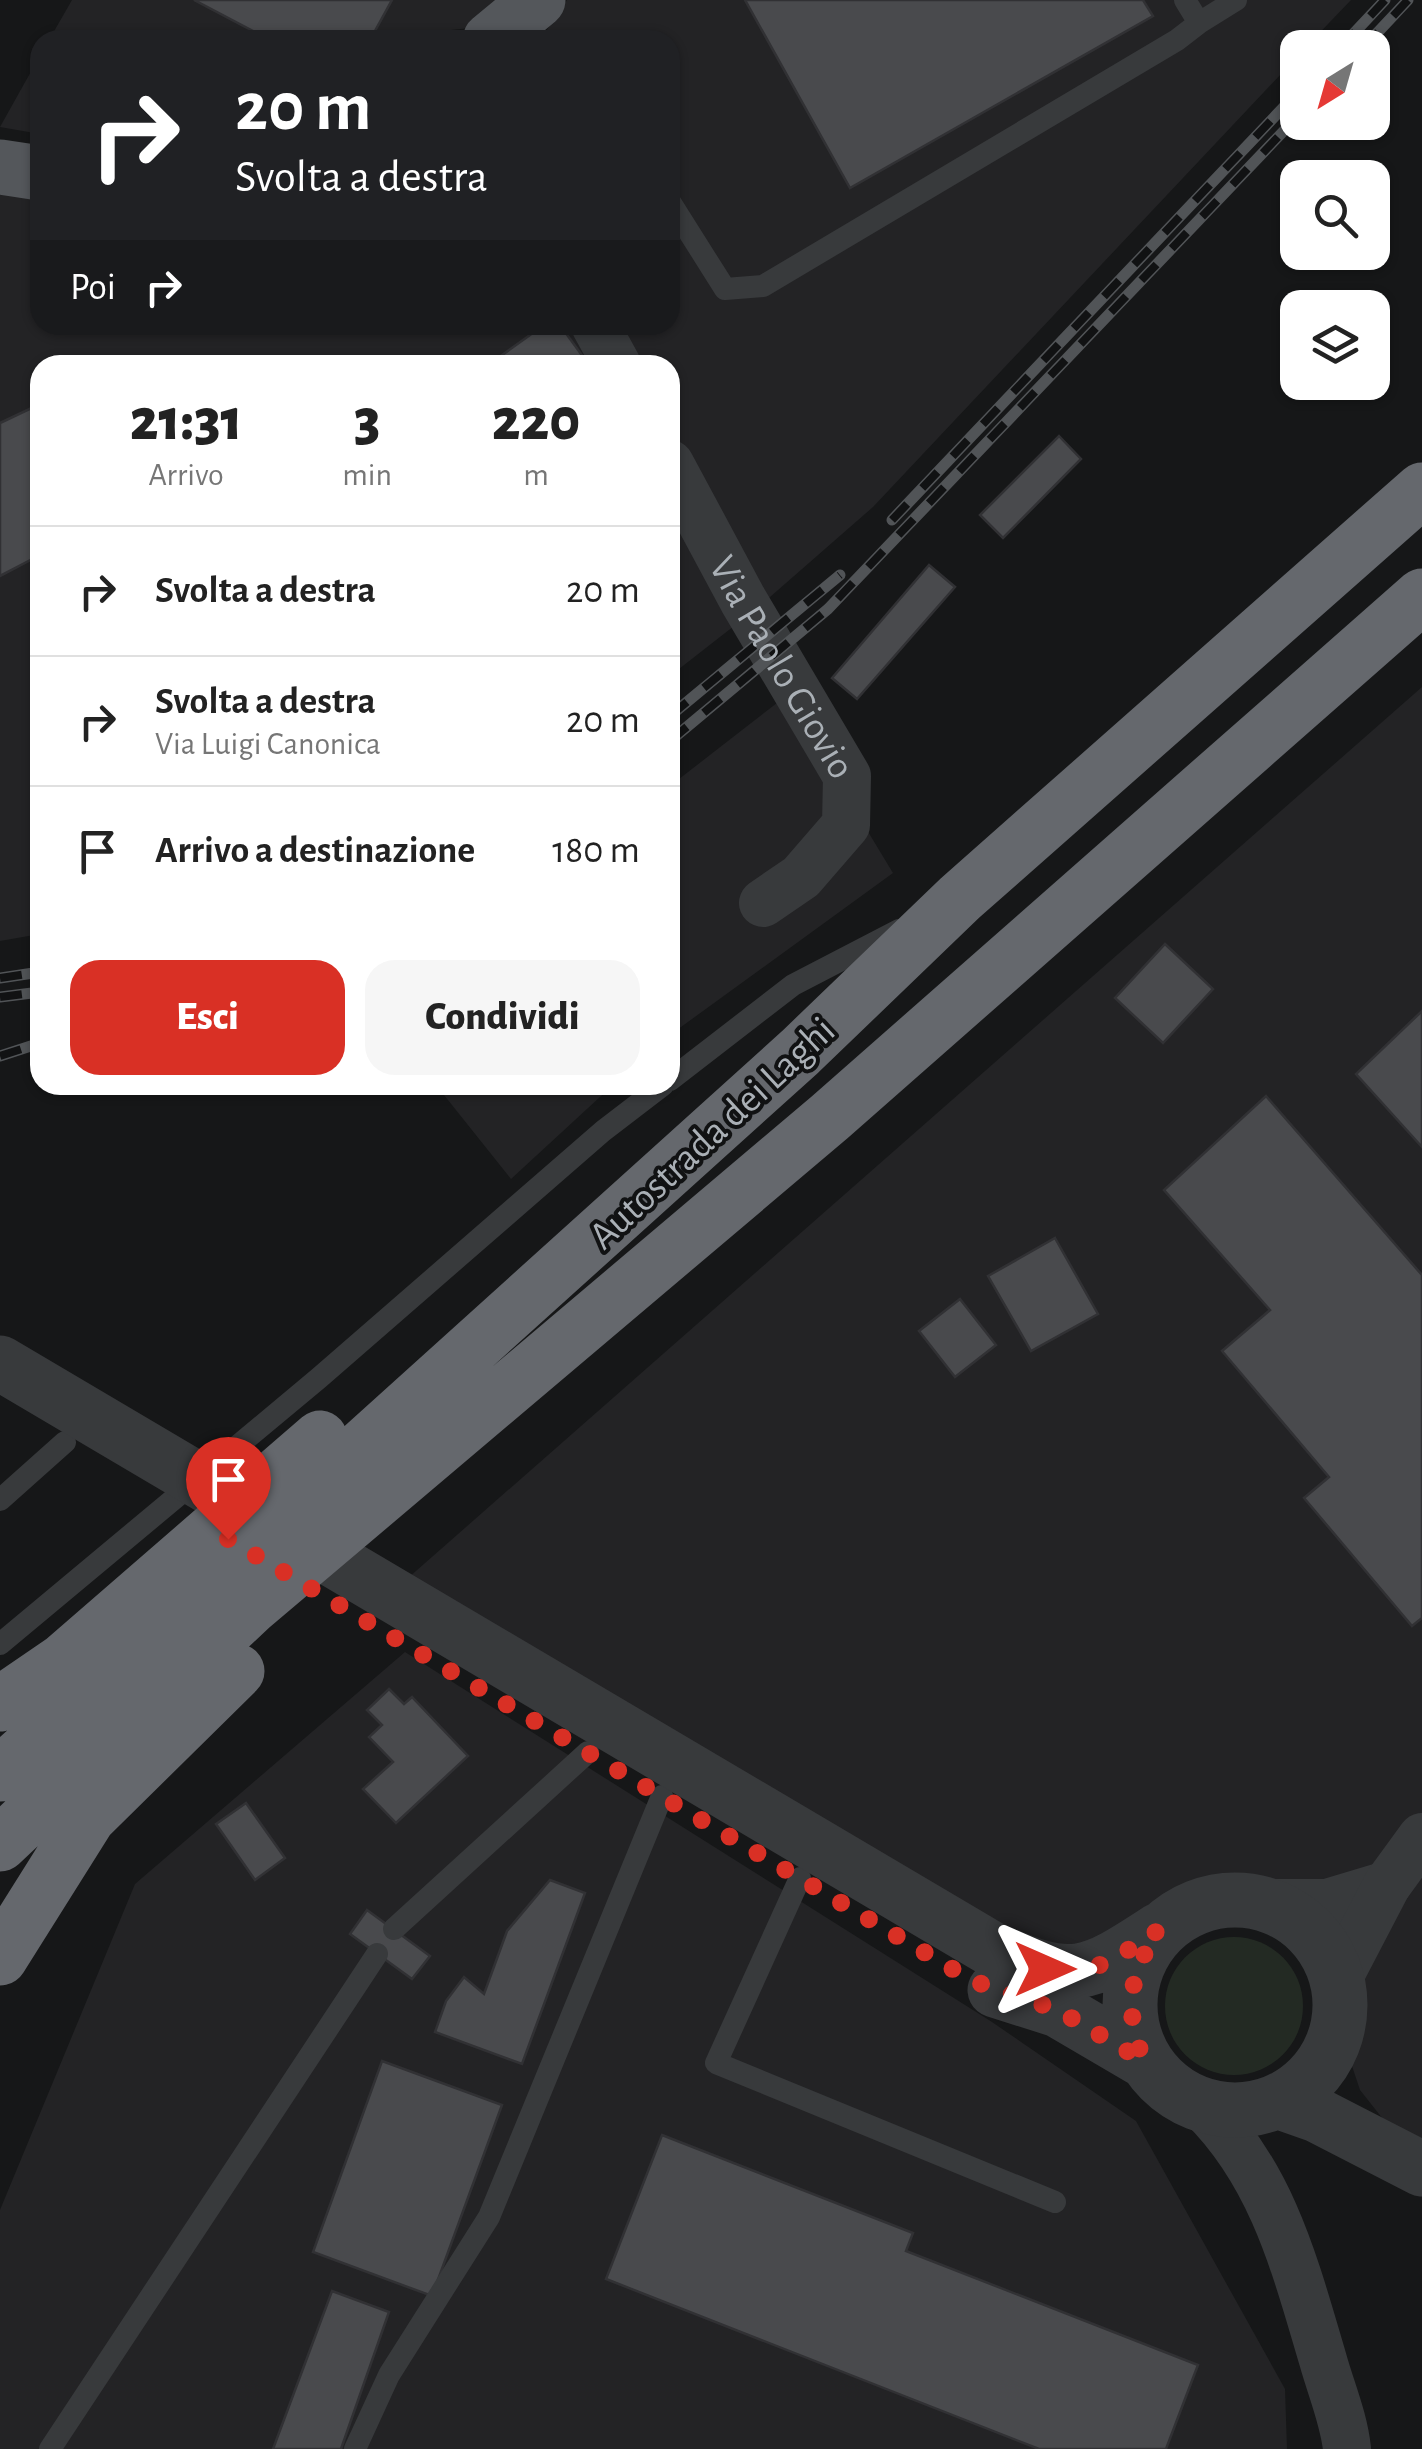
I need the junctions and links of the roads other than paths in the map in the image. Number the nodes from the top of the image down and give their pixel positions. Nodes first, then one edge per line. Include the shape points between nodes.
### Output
1 (538, 0) edge
2 (554, 0) edge
3 (1185, 0) edge
4 (1236, 0) edge
5 (1199, 23) junction
6 (500, 30) edge
7 (533, 30) edge
8 (0, 144) edge
9 (30, 148) edge
10 (0, 167) edge
11 (30, 172) edge
12 (680, 218) edge
13 (680, 483) edge
14 (1422, 490) edge
15 (1422, 596) edge
16 (960, 898) junction
17 (764, 903) dead end
18 (680, 1072) edge
19 (650, 1095) edge
20 (0, 1363) edge
21 (0, 1408) edge
22 (375, 1441) junction
23 (65, 1442) junction
24 (0, 1500) edge
25 (212, 1583) junction
26 (0, 1644) edge
27 (0, 1704) edge
28 (588, 1752) junction
29 (0, 1774) edge
30 (662, 1796) junction
31 (1422, 1837) edge
32 (0, 1844) edge
33 (800, 1878) junction
34 (1387, 1885) junction
35 (1264, 1903) junction
36 (394, 1930) dead end
37 (1159, 1930) junction
38 (378, 1954) dead end
39 (0, 1958) edge
40 (1338, 1979) junction
41 (1331, 2050) junction
42 (1144, 2061) junction
43 (1278, 2102) junction
44 (1202, 2106) junction
45 (1408, 2161) edge
46 (1268, 2196) junction
47 (1055, 2202) dead end
48 (50, 2449) edge
49 (355, 2449) edge
50 (1347, 2449) edge

1 - 6 main road
2 - 7 main road
3 - 5 lane
4 - 5 lane
5 - 12 lane via 1056,116 764,286 725,288
8 - 9 main road
10 - 11 main road
13 - 17 street, Via Paolo Giovio via 847,776 846,825 802,877
14 - 16 highway, Autostrada dei Laghi
15 - 22 highway, Autostrada dei Laghi via 830,1117 760,1203
16 - 18 lane via 794,986
16 - 22 highway, Autostrada dei Laghi
19 - 22 lane via 603,1132
20 - 37 street via 990,1948 1066,1975 1092,1970
21 - 23 street
22 - 25 highway
22 - 25 highway, Autostrada dei Laghi
23 - 24 lane
23 - 28 street
25 - 26 lane
25 - 27 highway via 62,1661
25 - 29 highway, Autostrada dei Laghi
25 - 32 highway, Autostrada dei Laghi
25 - 39 highway via 88,1818
28 - 30 street
28 - 36 lane
30 - 33 street
30 - 49 lane via 489,2218 389,2375
31 - 34 street
33 - 42 street via 973,1981 1058,2010
33 - 47 lane via 716,2064
34 - 35 street via 1327,1903
34 - 40 street
35 - 37 street via 1208,1904
35 - 40 street via 1296,1919 1322,1946
37 - 42 street via 1138,1960 1130,1990 1131,2027
38 - 48 lane
40 - 41 street via 1341,2014
41 - 43 street via 1310,2081
41 - 45 street via 1348,2098
42 - 44 street via 1169,2089
43 - 44 street via 1244,2111
43 - 45 street
43 - 46 street
44 - 46 street via 1237,2140
46 - 50 street

